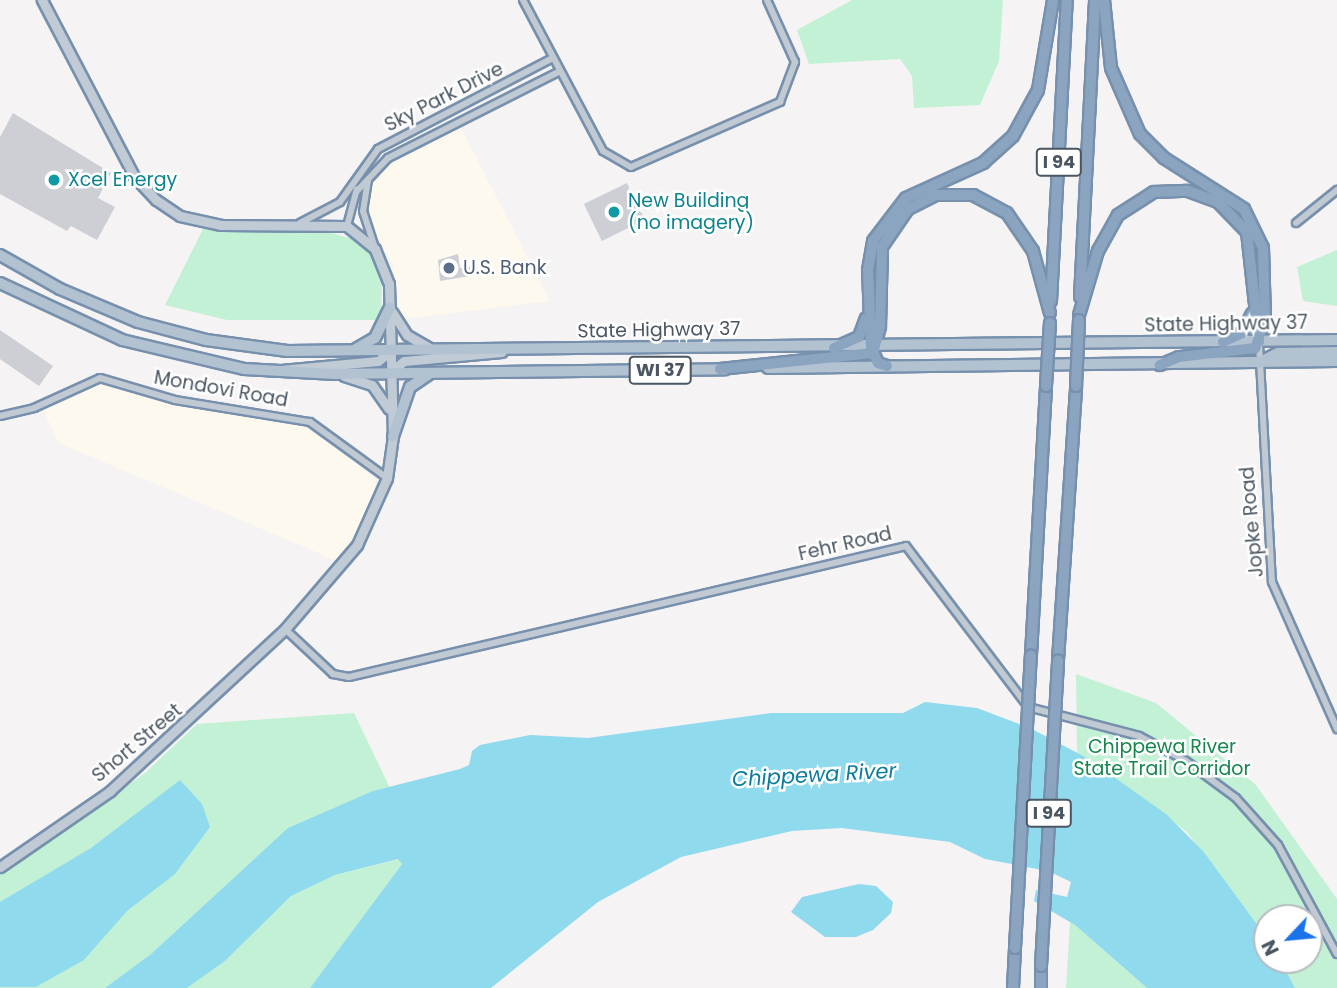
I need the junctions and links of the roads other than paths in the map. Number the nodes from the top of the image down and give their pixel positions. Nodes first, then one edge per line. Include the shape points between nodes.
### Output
1 (42, 0) edge
2 (523, 0) edge
3 (767, 0) edge
4 (1053, 0) edge
5 (1068, 0) edge
6 (1095, 0) edge
7 (1104, 0) edge
8 (553, 58) junction
9 (560, 71) junction
10 (358, 174) junction
11 (369, 175) junction
12 (357, 191) junction
13 (1337, 191) edge
14 (1296, 223) dead end
15 (294, 225) junction
16 (347, 226) junction
17 (375, 249) junction
18 (0, 255) edge
19 (0, 283) edge
20 (1254, 285) junction
21 (868, 290) junction
22 (390, 307) junction
23 (1050, 318) junction
24 (1079, 318) junction
25 (1337, 340) edge
26 (1259, 341) junction
27 (1223, 342) junction
28 (834, 348) junction
29 (518, 349) junction
30 (873, 349) junction
31 (433, 351) junction
32 (350, 352) junction
33 (389, 352) junction
34 (1337, 352) edge
35 (1337, 362) edge
36 (1259, 363) junction
37 (1160, 365) junction
38 (887, 366) junction
39 (720, 369) junction
40 (276, 371) junction
41 (432, 372) junction
42 (390, 373) junction
43 (339, 374) junction
44 (0, 416) edge
45 (392, 417) junction
46 (393, 436) junction
47 (387, 478) junction
48 (285, 629) junction
49 (1337, 729) edge
50 (0, 867) edge
51 (1337, 954) edge
52 (1013, 988) edge
53 (1041, 988) edge

1 - 15 street via 134,176 156,200 180,216 221,225
2 - 8 street
3 - 9 street via 795,62 780,102 645,166 631,167 603,150
4 - 21 highway via 1041,76 1023,122 990,158 914,193 893,209 871,246
5 - 23 highway, I 94
6 - 24 highway, I 94
7 - 26 highway via 1113,75 1140,134 1164,158 1238,204 1254,222 1264,269 1265,318
8 - 9 street
8 - 10 street, Sky Park Drive via 386,144
9 - 11 street, Sky Park Drive via 388,159
10 - 12 street, Sky Park Drive
10 - 15 street, Sky Park Drive via 334,207
11 - 12 street, Sky Park Drive
11 - 17 street via 363,211
12 - 16 street, Sky Park Drive
13 - 14 street
15 - 16 street
16 - 17 street
17 - 22 street, Short Street via 387,274
18 - 32 main road, State Highway 37 / WI 37 via 100,308 160,328 270,350
19 - 40 main road, State Highway 37 / WI 37 via 122,340 224,365
20 - 24 highway via 1250,242 1229,210 1199,194 1162,190 1135,202 1112,223
20 - 26 highway
20 - 27 highway via 1249,325
21 - 28 highway via 863,331
21 - 30 highway
22 - 31 street via 407,335
22 - 32 main road via 375,338
22 - 33 street, Short Street
23 - 30 highway via 1033,251 1007,213 973,195 936,195 908,209 882,247
23 - 52 highway, I 94, bridge
24 - 53 highway, I 94, bridge
25 - 26 main road, State Highway 37 / WI 37
26 - 27 main road, State Highway 37 / WI 37
26 - 36 street, Jopke Road
26 - 37 highway via 1248,352 1179,357
27 - 30 main road, State Highway 37 / WI 37
28 - 29 main road, State Highway 37 / WI 37
28 - 30 main road, State Highway 37 / WI 37
29 - 31 main road, State Highway 37 / WI 37
29 - 42 street via 404,361
30 - 38 highway
30 - 39 highway
31 - 33 main road, State Highway 37 / WI 37
32 - 33 main road, State Highway 37 / WI 37
33 - 40 street via 378,361
33 - 42 street, Short Street
34 - 36 main road via 1278,353
35 - 36 main road, State Highway 37 / WI 37
36 - 37 main road, State Highway 37 / WI 37
36 - 49 street, Jopke Road via 1272,582
37 - 38 main road, State Highway 37 / WI 37
38 - 39 main road, State Highway 37 / WI 37
39 - 41 main road, State Highway 37 / WI 37
40 - 43 main road, State Highway 37 / WI 37
41 - 42 main road, State Highway 37 / WI 37
41 - 46 main road via 410,387
42 - 43 main road, State Highway 37 / WI 37
42 - 45 street, Short Street
43 - 45 street via 375,387
44 - 47 street, Mondovi Road via 34,408 100,378 175,400 310,422
45 - 46 street, Short Street
46 - 47 street, Short Street
47 - 48 street, Short Street via 357,545
48 - 50 street, Short Street via 110,790
48 - 51 street, Fehr Road via 333,674 349,677 906,546 1028,707 1139,736 1186,761 1236,798 1278,845

